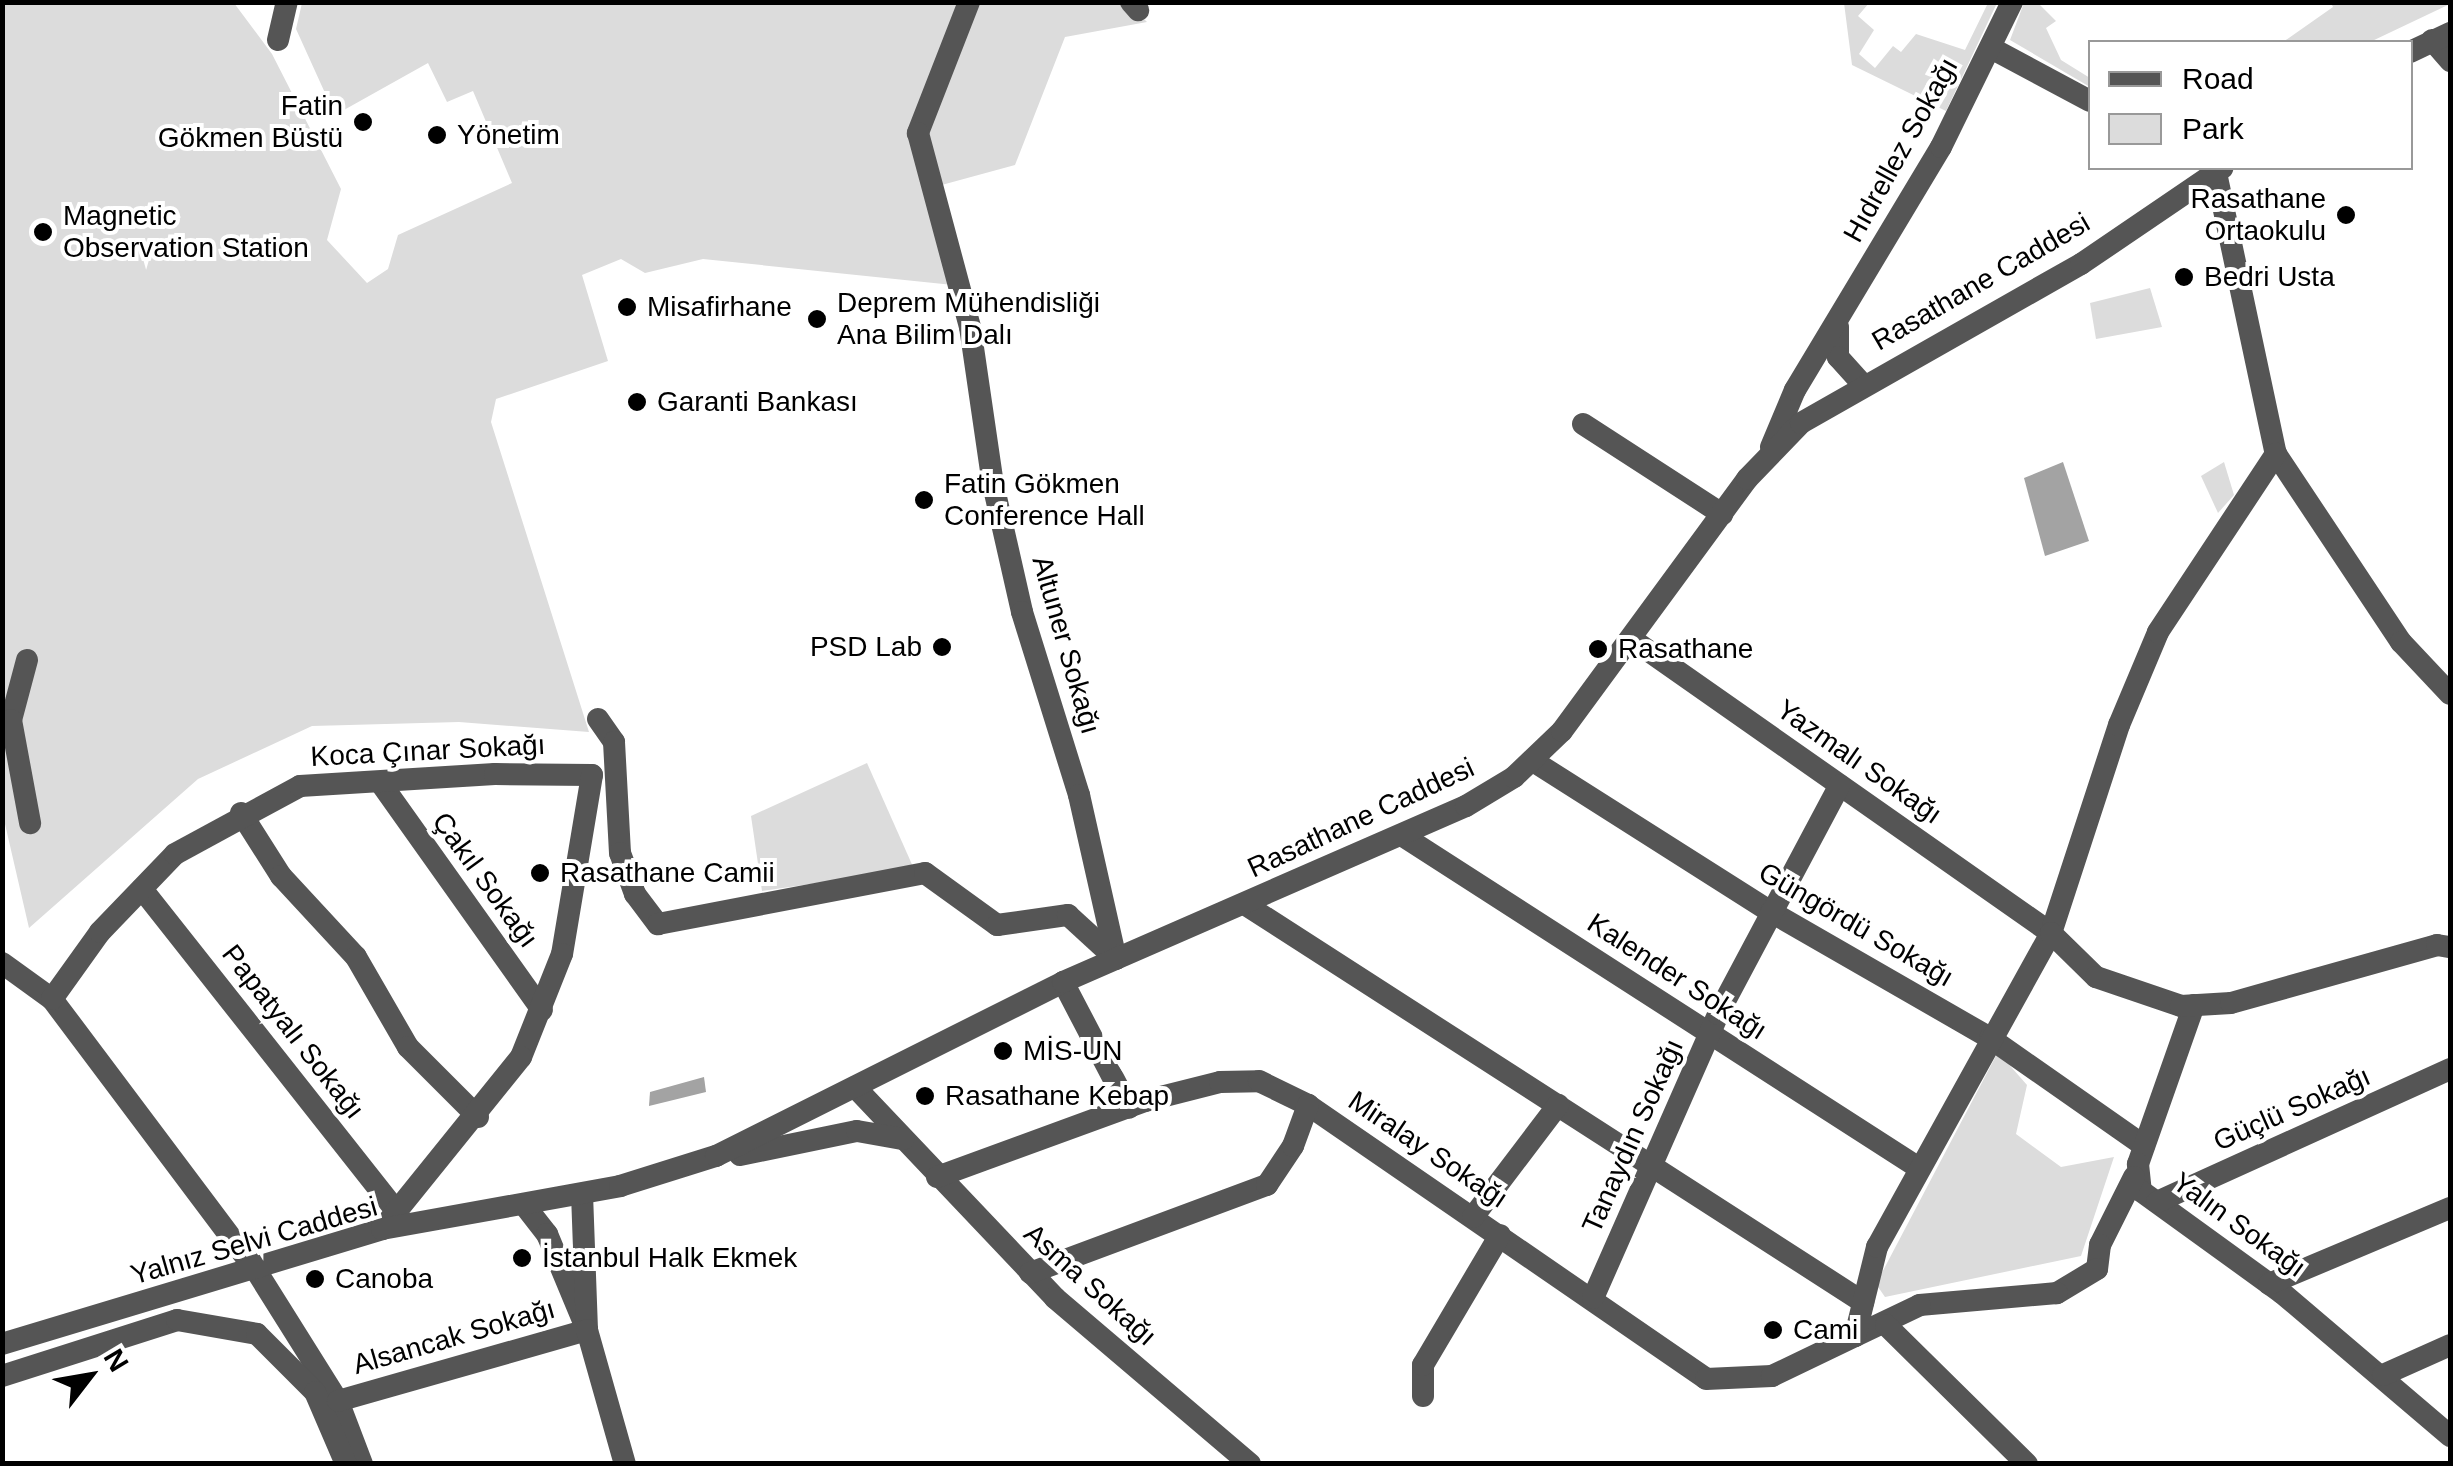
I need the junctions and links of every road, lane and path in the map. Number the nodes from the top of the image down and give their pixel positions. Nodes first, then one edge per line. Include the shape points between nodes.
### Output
1 (287, 2) edge
2 (970, 2) edge
3 (2012, 2) edge
4 (2442, 37) edge
5 (278, 40) dead end
6 (1990, 48) junction
7 (2413, 51) edge
8 (2450, 60) edge
9 (2088, 101) edge
10 (2215, 170) edge
11 (2218, 170) edge
12 (1838, 324) junction
13 (1862, 384) junction
14 (1583, 424) dead end
15 (1769, 452) junction
16 (2276, 454) junction
17 (1722, 514) junction
18 (1633, 640) junction
19 (28, 660) dead end
20 (2450, 694) edge
21 (598, 719) dead end
22 (1533, 761) junction
23 (382, 784) junction
24 (1840, 785) junction
25 (241, 813) junction
26 (30, 823) dead end
27 (1402, 836) junction
28 (142, 889) junction
29 (1246, 905) junction
30 (1771, 912) junction
31 (2051, 933) junction
32 (2450, 947) edge
33 (1116, 959) junction
34 (2, 963) edge
35 (1062, 982) junction
36 (52, 999) junction
37 (2194, 1005) junction
38 (542, 1010) junction
39 (1710, 1034) junction
40 (1990, 1038) junction
41 (2450, 1068) edge
42 (856, 1087) junction
43 (1308, 1105) junction
44 (1558, 1105) junction
45 (1129, 1108) junction
46 (478, 1118) junction
47 (903, 1139) junction
48 (2144, 1146) junction
49 (716, 1156) junction
50 (1655, 1163) junction
51 (1919, 1168) junction
52 (937, 1178) junction
53 (2134, 1178) junction
54 (582, 1194) junction
55 (2157, 1202) junction
56 (525, 1206) junction
57 (2450, 1208) edge
58 (1473, 1217) junction
59 (389, 1221) junction
60 (1500, 1235) junction
61 (257, 1272) junction
62 (1030, 1273) junction
63 (2270, 1284) junction
64 (1594, 1298) junction
65 (1864, 1302) junction
66 (1886, 1325) junction
67 (587, 1330) junction
68 (1855, 1336) junction
69 (2, 1344) edge
70 (2450, 1344) edge
71 (2383, 1375) junction
72 (2, 1376) edge
73 (1423, 1396) dead end
74 (338, 1400) junction
75 (2450, 1436) edge
76 (346, 1464) edge
77 (362, 1464) edge
78 (626, 1464) edge
79 (1250, 1464) edge
80 (2026, 1464) edge

1 - 5 street
2 - 33 street, Altuner Sokağı via 918,133 970,327 993,484 1022,612 1079,794
3 - 6 street, Hıdrellez Sokağı
4 - 7 street
4 - 8 street
6 - 9 street
6 - 12 street, Hıdrellez Sokağı
10 - 13 street, Rasathane Caddesi via 2066,273
11 - 16 street
12 - 13 street via 1838,356
12 - 15 street, Hıdrellez Sokağı via 1788,402
13 - 15 street, Rasathane Caddesi
14 - 17 street
15 - 17 street, Rasathane Caddesi
16 - 20 street via 2400,642
16 - 31 street via 2158,632 2119,724
17 - 18 street, Rasathane Caddesi
18 - 22 street, Rasathane Caddesi
18 - 24 street, Yazmalı Sokağı
19 - 26 street via 12,720
21 - 33 street via 614,742 620,853 635,894 658,924 924,873 997,925 1068,915
22 - 27 street, Rasathane Caddesi via 1491,792
22 - 30 street, Güngördü Sokağı
23 - 25 street, Koca Çınar Sokağı via 300,786
23 - 38 street, Çakıl Sokağı
23 - 38 street, Koca Çınar Sokağı via 495,774 592,776 574,902
24 - 30 street, Tanaydın Sokağı
24 - 31 street, Yazmalı Sokağı
25 - 28 street, Koca Çınar Sokağı via 176,854
25 - 46 street via 281,876 356,957 408,1047
27 - 29 street, Rasathane Caddesi
27 - 39 street, Kalender Sokağı
28 - 36 street, Koca Çınar Sokağı via 100,932
28 - 59 street, Papatyalı Sokağı
29 - 33 street, Rasathane Caddesi
29 - 44 street
30 - 39 street, Tanaydın Sokağı
30 - 40 street, Güngördü Sokağı
31 - 37 street, Yazmalı Sokağı via 2096,977
31 - 40 street
32 - 37 street via 2436,945 2231,1003
33 - 35 street, Rasathane Caddesi
34 - 36 street
35 - 42 street, Rasathane Caddesi
35 - 45 street
36 - 61 street
37 - 48 street, Yalın Sokağı
38 - 46 street via 521,1057
39 - 50 street, Tanaydın Sokağı
39 - 51 street, Kalender Sokağı
40 - 48 street, Güngördü Sokağı
40 - 51 street
41 - 55 street, Güçlü Sokağı
42 - 47 street, Asma Sokağı
42 - 49 street, Rasathane Caddesi
43 - 45 street, Miralay Sokağı via 1260,1081 1220,1082
43 - 58 street, Miralay Sokağı
43 - 62 street via 1293,1146 1266,1185
44 - 50 street
44 - 58 street
45 - 52 street, Miralay Sokağı
46 - 59 street
47 - 49 street via 857,1131
47 - 52 street, Asma Sokağı
48 - 53 street, Yalın Sokağı
49 - 54 street, Rasathane Caddesi
50 - 64 street, Tanaydın Sokağı
50 - 65 street
51 - 65 street via 1877,1247
52 - 62 street, Asma Sokağı
53 - 55 street, Yalın Sokağı
53 - 66 street, Miralay Sokağı via 2100,1244 2097,1269 2057,1293 1920,1304
54 - 56 street, Rasathane Caddesi
54 - 67 street
55 - 63 street, Yalın Sokağı
56 - 59 street, Yalnız Selvi Caddesi
56 - 67 street via 547,1234
57 - 63 street
58 - 60 street, Miralay Sokağı
59 - 61 street, Yalnız Selvi Caddesi
60 - 64 street, Miralay Sokağı
60 - 73 street via 1424,1365
61 - 69 street, Yalnız Selvi Caddesi
61 - 74 street
62 - 79 street, Asma Sokağı
63 - 71 street, Yalın Sokağı
64 - 68 street, Miralay Sokağı via 1706,1379 1772,1376
65 - 68 street
66 - 68 street, Miralay Sokağı
66 - 80 street
67 - 74 street, Alsancak Sokağı
67 - 78 street
70 - 71 street
71 - 75 street, Yalın Sokağı
72 - 76 street via 177,1320 257,1334 316,1392
74 - 77 street

